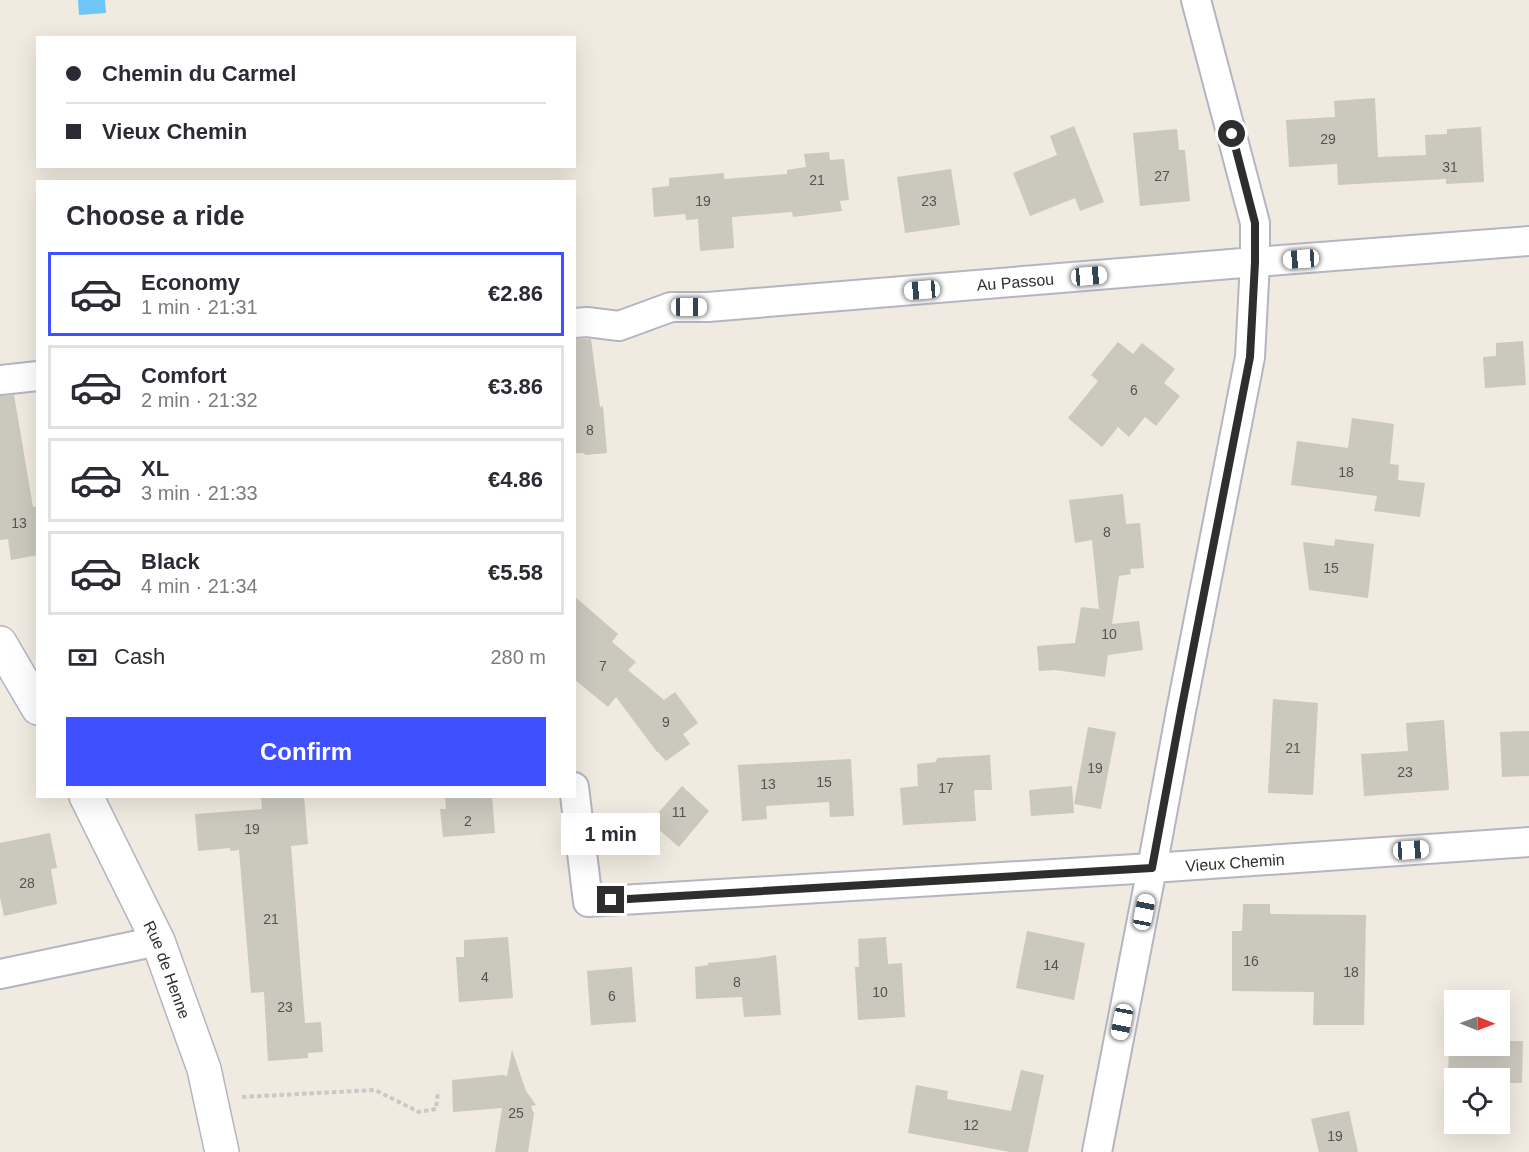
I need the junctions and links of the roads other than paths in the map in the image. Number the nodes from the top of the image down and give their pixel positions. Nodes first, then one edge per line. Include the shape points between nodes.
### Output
1 (1196, 0) edge
2 (1529, 241) edge
3 (1255, 262) junction
4 (576, 323) edge
5 (36, 376) edge
6 (0, 380) edge
7 (0, 643) edge
8 (36, 705) edge
9 (87, 798) edge
10 (575, 798) edge
11 (1529, 842) edge
12 (1152, 868) junction
13 (158, 941) junction
14 (0, 974) edge
15 (222, 1152) edge
16 (1097, 1152) edge

1 - 3 street via 1255,223
2 - 3 street, Au Passou
3 - 4 street, Au Passou via 671,307 619,326
3 - 12 street via 1250,357
5 - 6 street
7 - 8 street
9 - 13 street, Rue de Henne
10 - 12 street, Vieux Chemin via 588,902
11 - 12 street, Vieux Chemin
12 - 16 street
13 - 14 street
13 - 15 street, Rue de Henne via 204,1069

